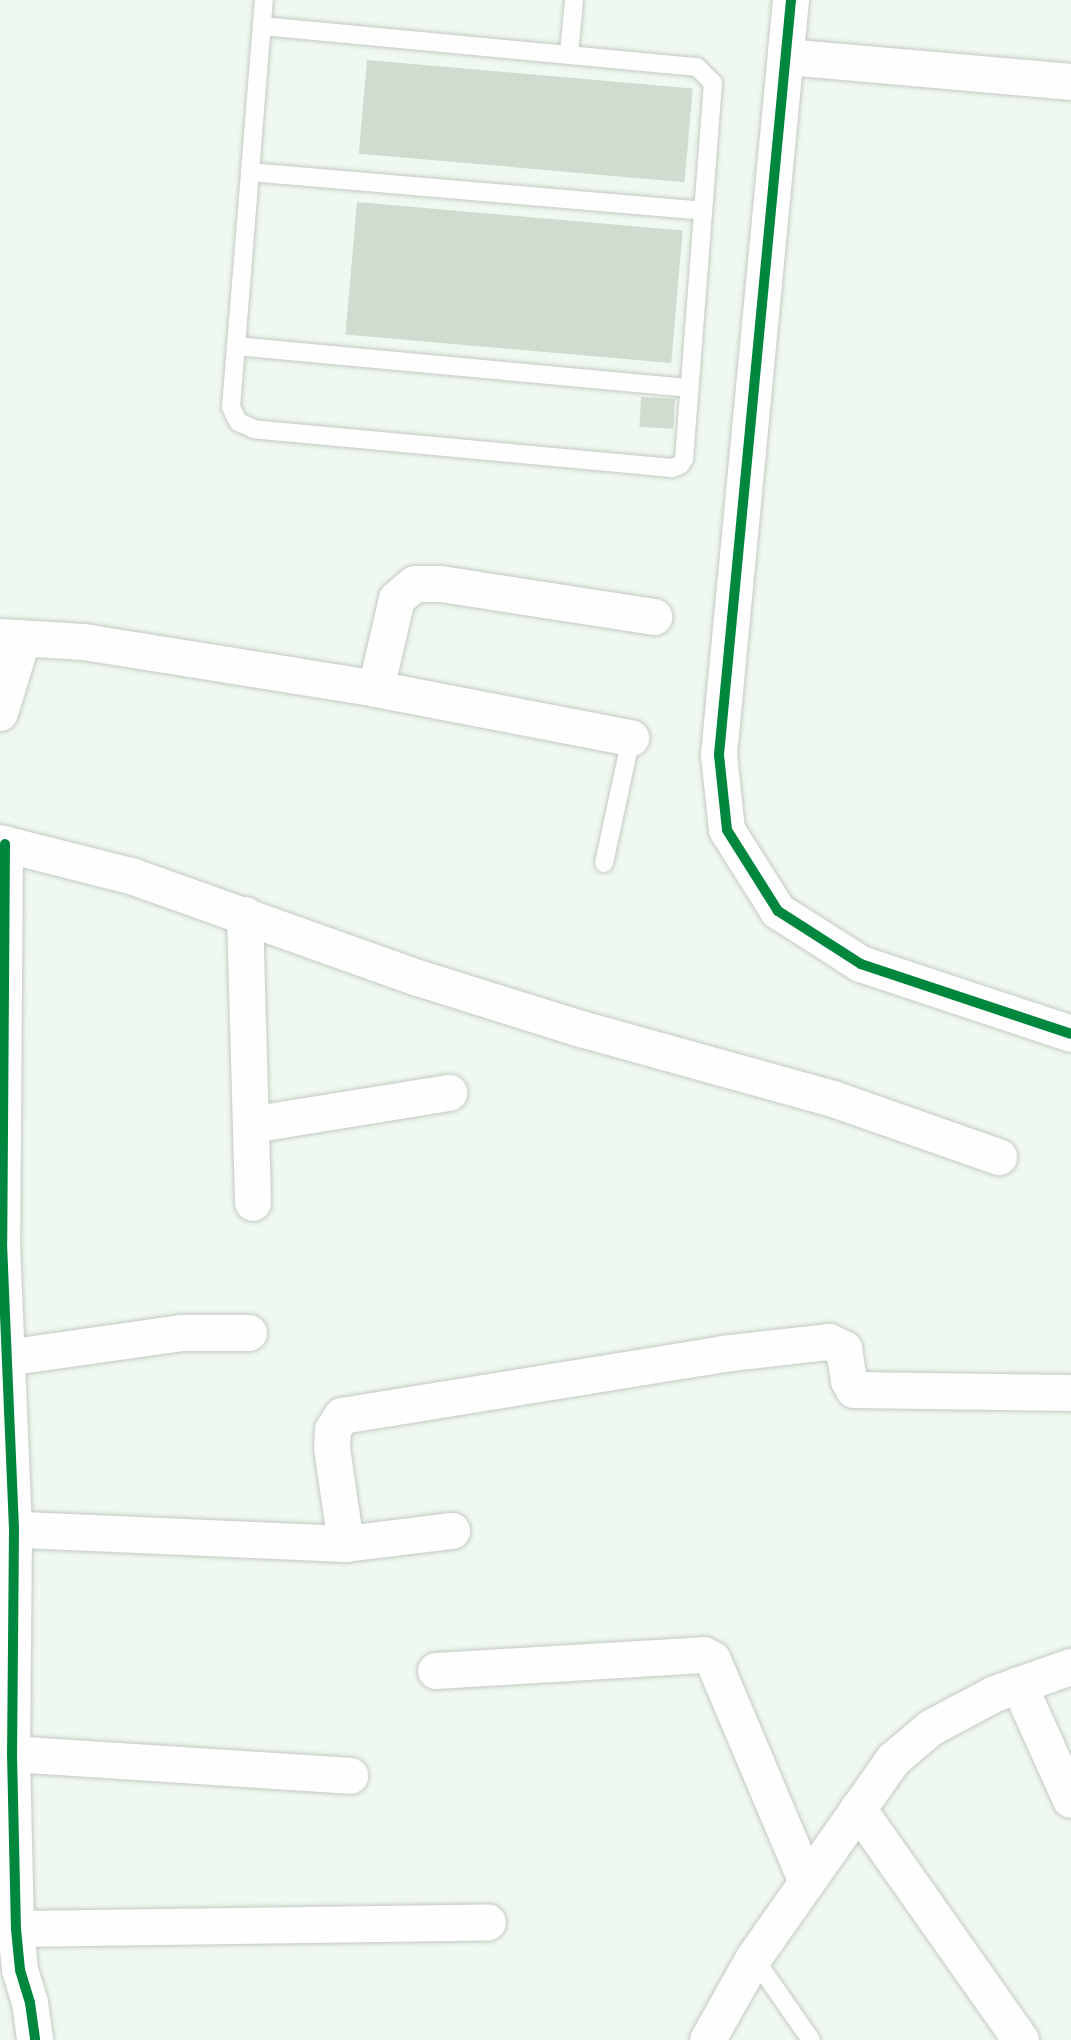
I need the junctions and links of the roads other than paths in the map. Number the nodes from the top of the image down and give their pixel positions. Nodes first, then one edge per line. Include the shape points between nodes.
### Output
1 (264, 0) edge
2 (574, 0) edge
3 (791, 0) edge
4 (262, 26) junction
5 (569, 54) junction
6 (786, 57) junction
7 (1071, 82) edge
8 (250, 172) junction
9 (702, 211) junction
10 (236, 346) junction
11 (689, 388) junction
12 (654, 617) dead end
13 (12, 637) edge
14 (376, 689) junction
15 (0, 713) edge
16 (631, 738) joint
17 (3, 844) edge
18 (604, 863) dead end
19 (245, 915) junction
20 (1071, 1034) edge
21 (449, 1093) dead end
22 (251, 1125) junction
23 (2, 1136) edge
24 (999, 1157) dead end
25 (253, 1203) dead end
26 (249, 1333) dead end
27 (6, 1358) junction
28 (1071, 1393) edge
29 (7, 1530) edge
30 (452, 1531) dead end
31 (346, 1544) junction
32 (1071, 1667) edge
33 (436, 1671) dead end
34 (1019, 1685) junction
35 (12, 1754) junction
36 (350, 1776) dead end
37 (1071, 1800) edge
38 (858, 1809) junction
39 (807, 1882) junction
40 (488, 1922) dead end
41 (16, 1929) junction
42 (754, 1958) junction
43 (10, 1970) edge
44 (35, 2040) edge
45 (708, 2040) edge
46 (811, 2040) edge
47 (1021, 2040) edge

1 - 4 lane
2 - 5 lane
3 - 6 street
4 - 5 lane
4 - 8 lane
5 - 9 lane via 697,67 713,83
6 - 7 street
6 - 20 street via 719,755 727,830 778,911 861,964
8 - 9 lane
8 - 10 lane
9 - 11 lane
10 - 11 lane
10 - 11 lane via 231,407 238,422 254,429 672,468 684,459
12 - 14 street via 415,584 397,599
13 - 14 street via 84,642
13 - 15 street
14 - 16 street
16 - 18 lane
17 - 19 street via 134,877
17 - 23 street
19 - 22 street
19 - 24 street via 418,978 833,1099
21 - 22 street
22 - 25 street
23 - 27 street
26 - 27 street via 181,1333
27 - 29 street
28 - 31 street via 854,1390 844,1349 829,1342 723,1354 342,1416 333,1430 332,1448
29 - 31 street
29 - 35 street
30 - 31 street
32 - 34 street
33 - 39 street via 704,1655 713,1660
34 - 37 street
34 - 38 street via 931,1728 893,1760
35 - 36 street
35 - 41 street
38 - 39 street
38 - 47 street
39 - 42 street
40 - 41 street
41 - 43 street
42 - 45 street
42 - 46 lane
43 - 44 street via 30,2003

